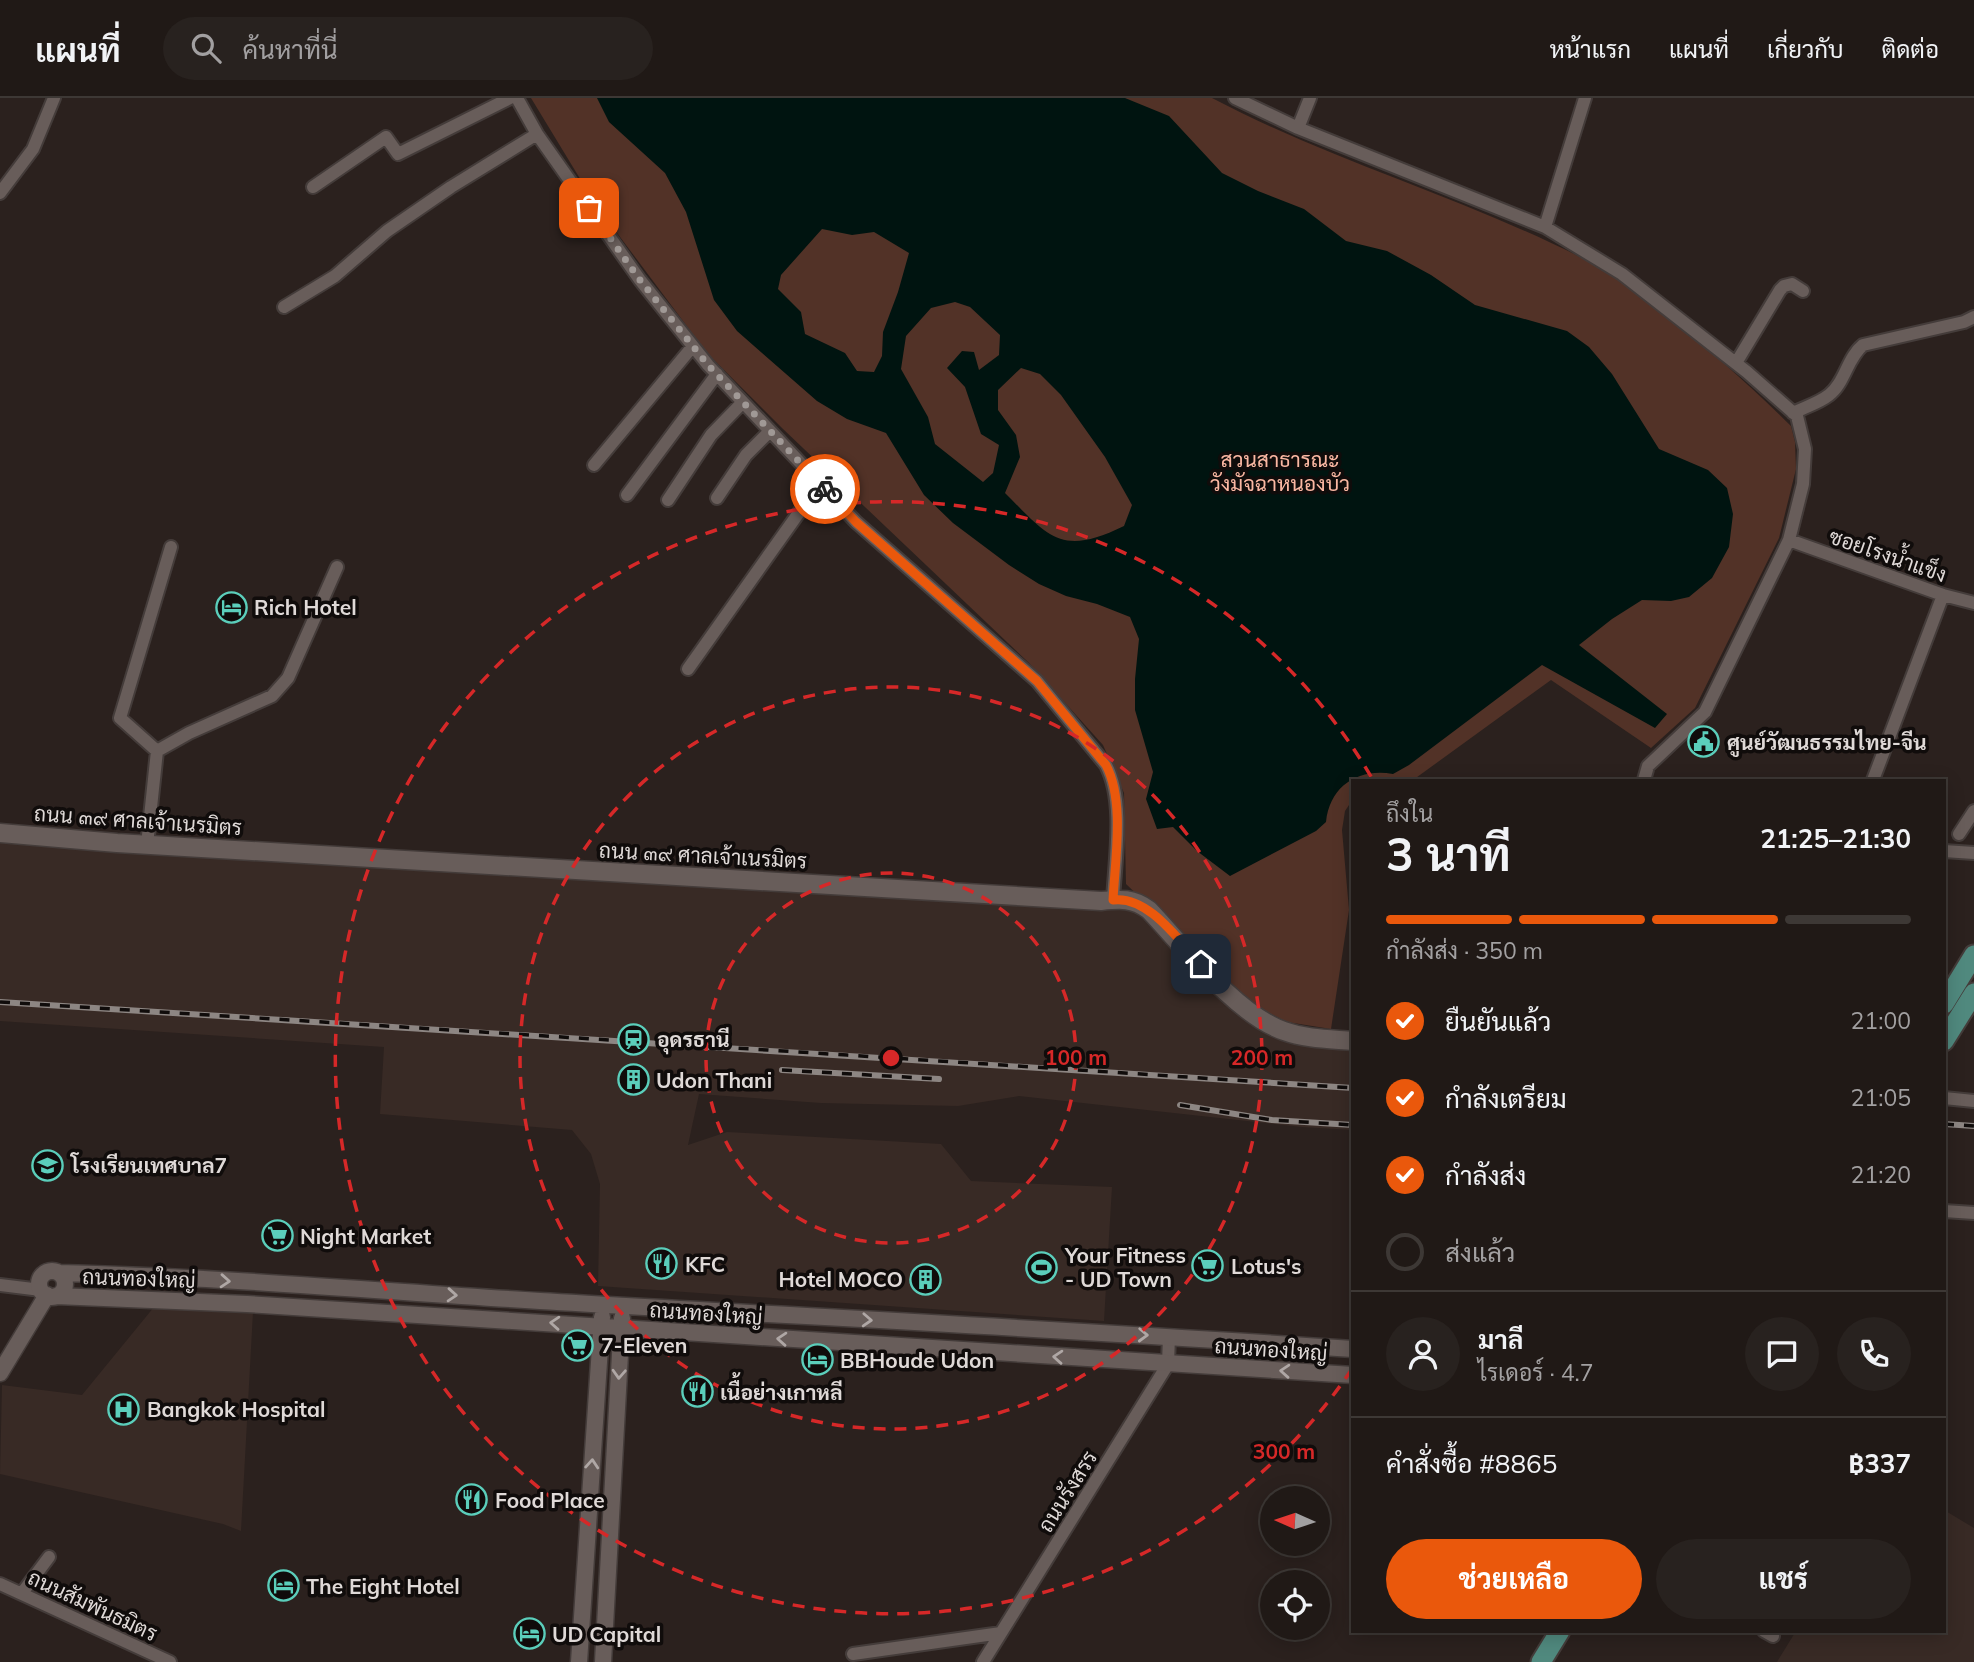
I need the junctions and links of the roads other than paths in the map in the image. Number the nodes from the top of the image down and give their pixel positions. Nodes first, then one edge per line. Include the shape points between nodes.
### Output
1 (54, 98) edge
2 (510, 98) edge
3 (517, 98) edge
4 (1235, 98) edge
5 (1310, 98) edge
6 (1585, 98) edge
7 (1298, 128) junction
8 (537, 134) junction
9 (313, 187) dead end
10 (0, 193) edge
11 (1545, 227) junction
12 (1803, 291) dead end
13 (284, 307) dead end
14 (1974, 317) edge
15 (693, 346) junction
16 (1735, 363) junction
17 (717, 374) junction
18 (743, 402) junction
19 (1793, 413) junction
20 (770, 431) junction
21 (594, 465) dead end
22 (820, 483) junction
23 (627, 495) dead end
24 (717, 498) dead end
25 (668, 500) dead end
26 (1790, 540) junction
27 (171, 547) dead end
28 (337, 567) dead end
29 (1943, 595) junction
30 (1974, 603) edge
31 (688, 669) dead end
32 (157, 751) junction
33 (1644, 779) edge
34 (1873, 779) edge
35 (1974, 811) edge
36 (0, 834) edge
37 (1959, 834) dead end
38 (147, 845) junction
39 (1946, 851) edge
40 (1974, 853) edge
41 (1113, 900) junction
42 (1974, 955) edge
43 (1974, 993) edge
44 (1946, 1001) edge
45 (1946, 1038) edge
46 (1351, 1041) edge
47 (1946, 1098) edge
48 (1974, 1101) edge
49 (1946, 1211) edge
50 (1974, 1213) edge
51 (124, 1274) junction
52 (0, 1285) edge
53 (48, 1294) junction
54 (124, 1298) junction
55 (603, 1304) junction
56 (623, 1306) junction
57 (602, 1327) junction
58 (621, 1328) junction
59 (1169, 1336) junction
60 (1351, 1349) edge
61 (1168, 1364) junction
62 (0, 1373) edge
63 (1351, 1375) edge
64 (49, 1557) dead end
65 (585, 1557) junction
66 (608, 1559) junction
67 (0, 1584) edge
68 (22, 1593) junction
69 (583, 1598) junction
70 (606, 1601) junction
71 (1001, 1633) junction
72 (1559, 1633) edge
73 (853, 1654) dead end
74 (170, 1662) edge
75 (579, 1662) edge
76 (603, 1662) edge
77 (984, 1662) edge
78 (1541, 1662) edge

1 - 10 street via 33,149
2 - 9 street via 398,154 386,137
3 - 8 street
4 - 7 street
5 - 7 street
6 - 11 street
7 - 11 street
8 - 13 street via 387,231 335,276
8 - 15 street via 640,280
11 - 16 street via 1622,274
12 - 16 street via 1792,284 1780,290
14 - 19 street via 1863,345 1830,395
15 - 17 street
15 - 21 street
16 - 19 street
17 - 18 street
17 - 23 street
18 - 20 street
18 - 25 street via 711,435
19 - 26 street via 1805,449 1803,484
20 - 22 street
20 - 24 street via 746,455
22 - 31 street
22 - 41 street via 856,522 1037,681 1106,765 1116,797
26 - 29 street, ซอยโรงน้ำแข็ง
26 - 33 street via 1705,712 1648,766
27 - 32 street via 120,718
28 - 32 street via 280,689
29 - 30 street, ซอยโรงน้ำแข็ง
29 - 34 street
32 - 38 street
35 - 37 street
36 - 38 main road, ถนน ๓๙ ศาลเจ้าเนรมิตร
38 - 41 main road, ถนน ๓๙ ศาลเจ้าเนรมิตร
39 - 40 street
41 - 46 main road, ถนน ๓๙ ศาลเจ้าเนรมิตร via 1139,902 1149,910 1235,1001 1265,1023 1301,1036
42 - 44 main road
43 - 45 main road
47 - 48 street
49 - 50 street
51 - 53 street, ถนนทองใหญ่ via 59,1273 65,1287 61,1293
51 - 54 street
51 -> 55 street, ถนนทองใหญ่
52 - 53 street
53 - 54 street, ถนนทองใหญ่
53 - 62 street
57 -> 54 street, ถนนทองใหญ่
55 - 56 street, ถนนทองใหญ่
55 - 57 street
56 - 58 street
56 -> 59 street, ถนนทองใหญ่
57 - 58 street, ถนนทองใหญ่
65 -> 57 street
61 -> 58 street, ถนนทองใหญ่
58 -> 66 street
59 - 60 street, ถนนทองใหญ่
59 - 61 street, ถนนรังสรร
63 -> 61 street, ถนนทองใหญ่
61 - 71 street, ถนนรังสรร
64 - 68 street
65 - 66 street
65 - 69 street
66 - 70 street
67 - 68 street, ถนนสัมพันธมิตร
68 - 74 street, ถนนสัมพันธมิตร
69 - 70 street
69 - 75 street
70 - 76 street
71 - 73 street
71 - 77 street, ถนนรังสรร
72 - 78 main road

